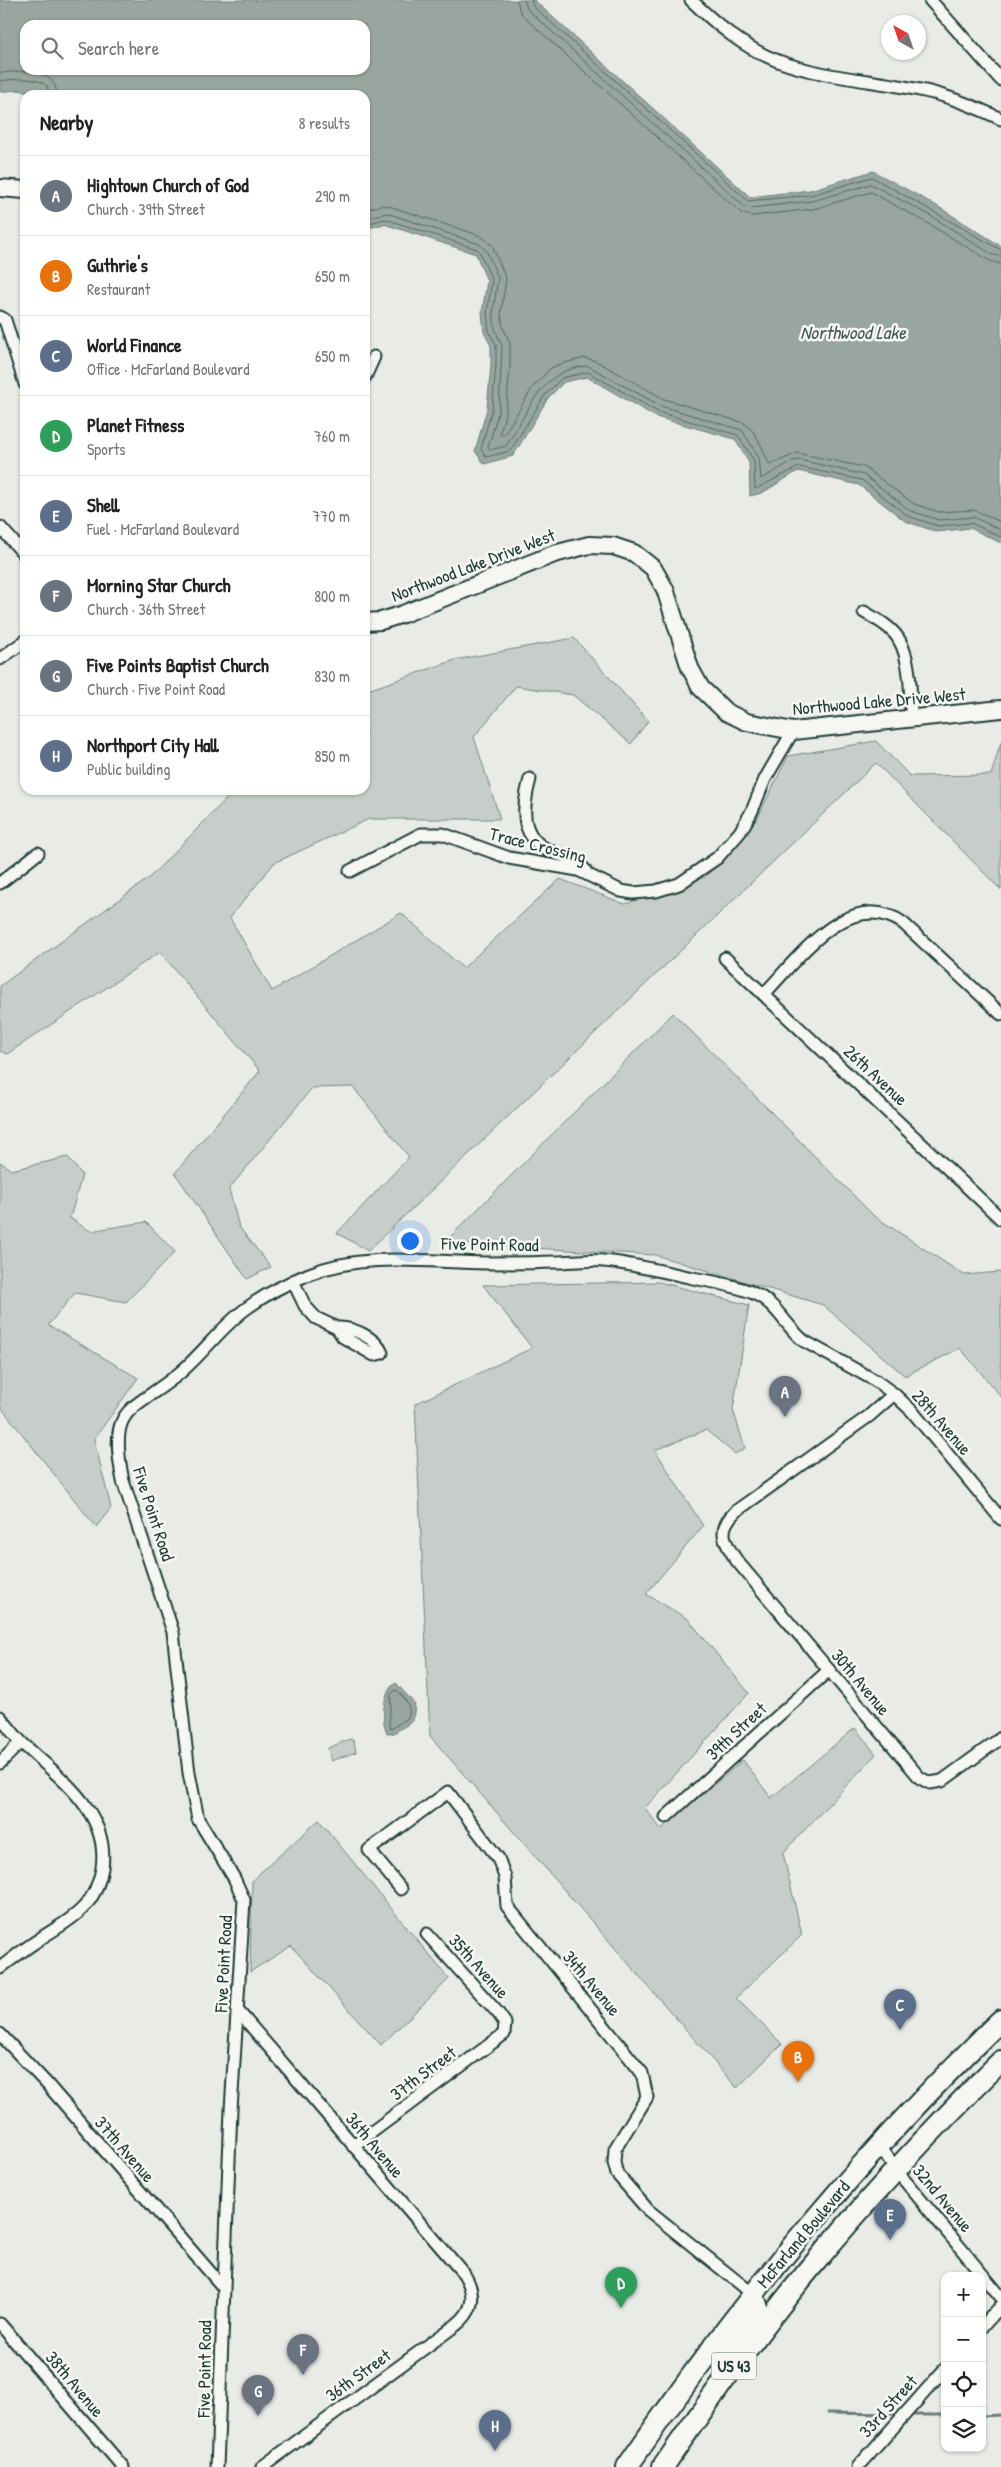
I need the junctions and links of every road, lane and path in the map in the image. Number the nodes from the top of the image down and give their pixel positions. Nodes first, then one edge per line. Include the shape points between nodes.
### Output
1 (691, 0) edge
2 (930, 0) edge
3 (1001, 80) edge
4 (1001, 119) edge
5 (0, 188) edge
6 (20, 190) edge
7 (0, 317) edge
8 (374, 357) dead end
9 (370, 366) edge
10 (20, 367) edge
11 (0, 527) edge
12 (20, 547) edge
13 (864, 612) dead end
14 (370, 622) edge
15 (20, 645) edge
16 (0, 659) edge
17 (1001, 709) edge
18 (911, 719) junction
19 (793, 731) junction
20 (530, 778) dead end
21 (38, 853) dead end
22 (350, 871) dead end
23 (589, 875) junction
24 (0, 883) edge
25 (725, 958) dead end
26 (764, 994) junction
27 (1001, 1014) edge
28 (1001, 1219) edge
29 (294, 1281) junction
30 (385, 1355) dead end
31 (894, 1394) junction
32 (1001, 1519) edge
33 (829, 1670) junction
34 (0, 1717) edge
35 (1001, 1738) edge
36 (22, 1742) junction
37 (0, 1763) edge
38 (666, 1817) dead end
39 (401, 1889) dead end
40 (427, 1934) dead end
41 (0, 1968) edge
42 (238, 2011) junction
43 (1001, 2020) edge
44 (505, 2023) joint
45 (0, 2034) edge
46 (1001, 2062) edge
47 (879, 2144) junction
48 (353, 2146) junction
49 (896, 2170) junction
50 (223, 2287) junction
51 (753, 2294) junction
52 (1001, 2297) edge
53 (1001, 2306) edge
54 (472, 2308) joint
55 (986, 2323) edge
56 (0, 2324) edge
57 (941, 2374) edge
58 (719, 2388) junction
59 (123, 2467) edge
60 (217, 2467) edge
61 (262, 2467) edge
62 (627, 2467) edge
63 (664, 2467) edge
64 (858, 2467) edge

1 - 4 street via 725,31 777,60 856,81 937,94
2 - 3 street
5 - 6 street
7 - 10 street via 5,320
8 - 9 street
11 - 12 street
13 - 18 street via 883,623 898,639 908,671
14 - 19 street, Northwood Lake Drive West via 403,614 554,554 589,545 613,546 634,553 660,578 690,668 708,697 726,712 746,722
15 - 16 street
17 - 18 street, Northwood Lake Drive West
18 - 19 street, Northwood Lake Drive West
19 - 23 street, Trace Crossing via 760,789 744,826 717,858 699,872 679,884 632,893
20 - 23 street via 523,811 526,827 546,849 572,860
21 - 24 street
22 - 23 street, Trace Crossing via 421,834 443,834 508,858 567,867
25 - 26 street, 26th Avenue
26 - 27 street via 828,929 847,917 870,912 893,916 903,922
26 - 28 street, 26th Avenue
29 - 30 street via 305,1306 316,1318 337,1328 343,1337 360,1340 374,1355
29 - 31 street, Five Point Road via 346,1264 413,1260 591,1260 626,1264 753,1293 772,1306 804,1341
29 - 42 street, Five Point Road via 246,1308 182,1371 134,1405 120,1423 118,1435 123,1481 173,1632 189,1773 198,1819 244,1900
31 - 32 street, 28th Avenue via 929,1431
31 - 33 street, 30th Avenue via 869,1416 736,1510 723,1529 725,1541 737,1561
33 - 35 street, 30th Avenue via 912,1771 930,1783 952,1775
33 - 38 street, 39th Street
34 - 36 street
36 - 37 street
36 - 41 street via 67,1783 89,1811 100,1832 104,1854 100,1877 84,1908
39 - 51 street, 34th Avenue via 369,1850 448,1792 498,1858 505,1877 507,1906 642,2073 646,2097 615,2149 617,2174 648,2210
40 - 44 street, 35th Avenue
42 - 48 street, 36th Avenue
42 - 50 street, Five Point Road
43 - 47 highway, McFarland Boulevard / US 43
44 - 48 street, 37th Street via 504,2034 495,2042
45 - 50 street, 37th Avenue
46 - 49 highway, McFarland Boulevard / US 43
47 - 49 street, 32nd Avenue
47 - 51 highway, McFarland Boulevard / US 43 via 809,2223
48 - 54 street, 36th Avenue via 464,2274 473,2295
49 - 52 street, 32nd Avenue
49 - 58 highway, McFarland Boulevard / US 43 via 807,2271
50 - 60 street, Five Point Road
51 - 58 highway via 757,2305 752,2319 717,2372
51 - 62 highway, McFarland Boulevard / US 43 via 696,2367
53 - 55 street
54 - 61 street, 36th Street via 456,2325
56 - 59 street, 38th Avenue
57 - 64 street, 33rd Street
58 - 63 highway, McFarland Boulevard / US 43

